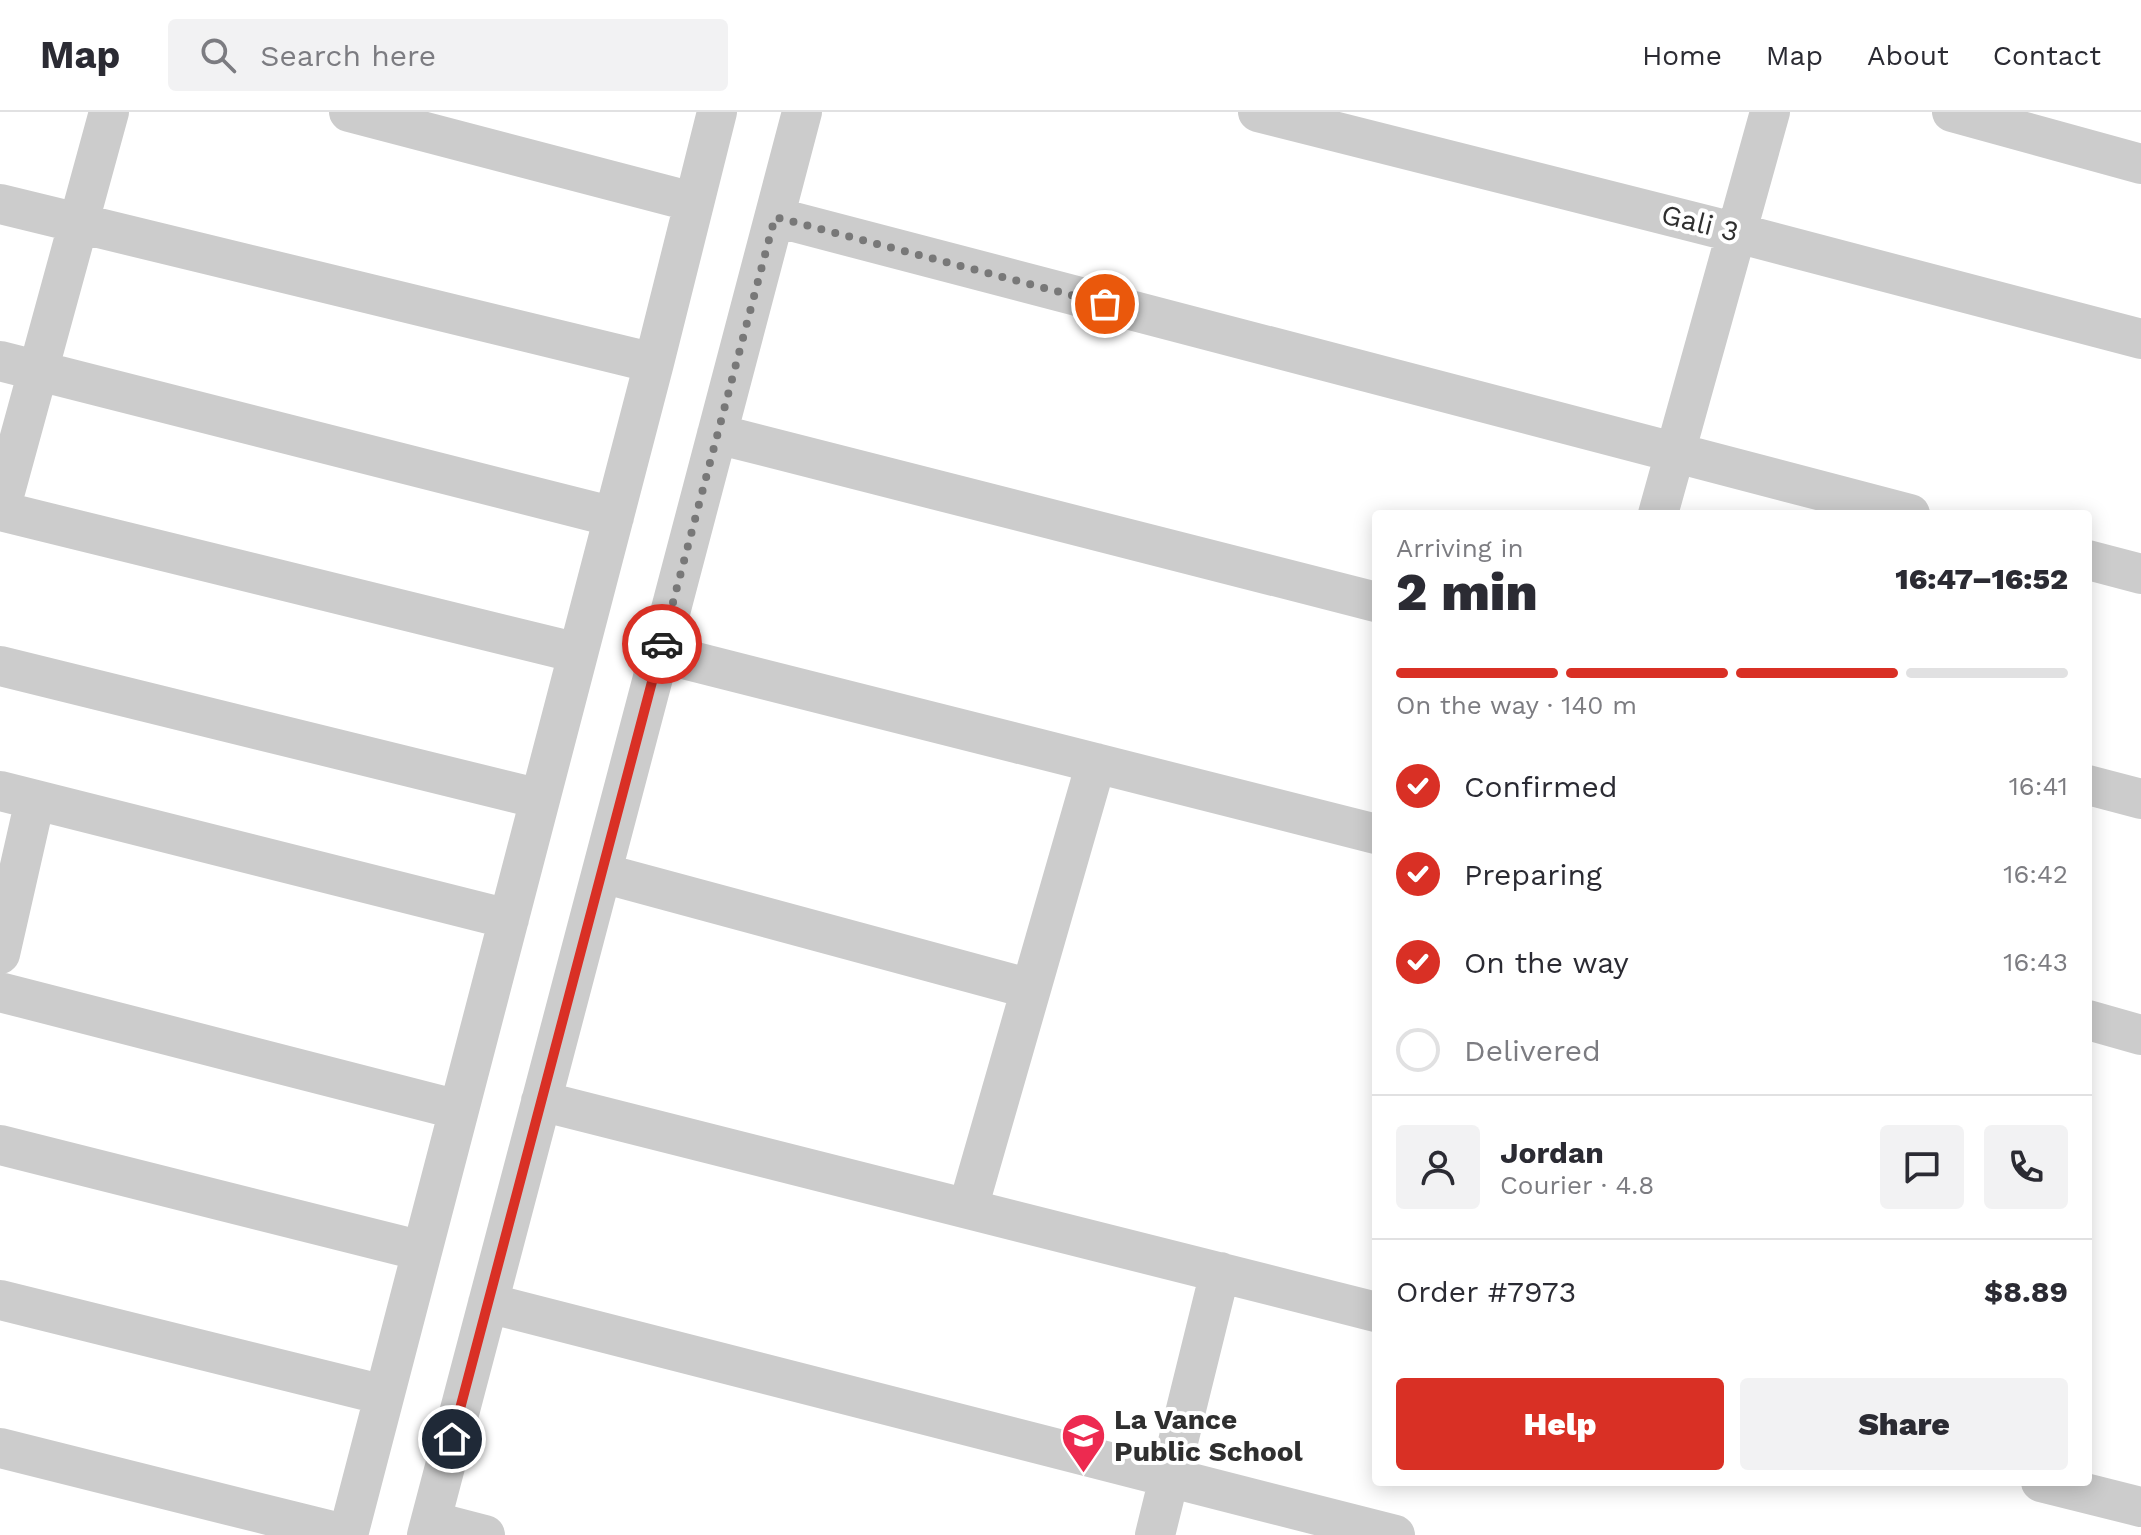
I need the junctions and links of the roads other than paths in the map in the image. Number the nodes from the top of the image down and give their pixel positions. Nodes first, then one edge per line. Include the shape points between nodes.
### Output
1 (109, 112) edge
2 (349, 112) edge
3 (717, 112) edge
4 (802, 112) edge
5 (1258, 112) edge
6 (1770, 112) edge
7 (1952, 112) edge
8 (2141, 164) edge
9 (693, 202) junction
10 (0, 204) edge
11 (775, 217) junction
12 (78, 223) junction
13 (1737, 233) junction
14 (2141, 339) edge
15 (654, 363) junction
16 (19, 366) edge
17 (717, 434) junction
18 (1675, 453) junction
19 (0, 510) edge
20 (1659, 510) edge
21 (1895, 510) edge
22 (614, 517) junction
23 (2092, 561) edge
24 (2141, 574) edge
25 (1372, 601) edge
26 (578, 653) junction
27 (660, 653) junction
28 (0, 666) edge
29 (1096, 763) junction
30 (2092, 786) edge
31 (17, 796) edge
32 (540, 799) junction
33 (2141, 799) edge
34 (1372, 833) edge
35 (602, 873) junction
36 (509, 919) junction
37 (0, 954) edge
38 (1031, 989) junction
39 (0, 992) edge
40 (2092, 1021) edge
41 (2141, 1035) edge
42 (541, 1101) junction
43 (459, 1110) junction
44 (0, 1145) edge
45 (968, 1208) junction
46 (422, 1251) junction
47 (1220, 1272) junction
48 (0, 1300) edge
49 (488, 1303) junction
50 (1372, 1311) edge
51 (384, 1395) junction
52 (0, 1448) edge
53 (1169, 1477) junction
54 (2057, 1486) edge
55 (2141, 1507) edge
56 (429, 1528) edge
57 (348, 1535) edge
58 (485, 1535) edge
59 (1155, 1535) edge
60 (1395, 1535) edge

1 - 12 street
2 - 9 street
3 - 9 street
4 - 11 street
5 - 13 street, Gali 3
6 - 13 street
7 - 8 street
9 - 15 street
10 - 12 street
11 - 17 street
11 - 18 street
12 - 15 street
12 - 16 street
13 - 14 street, Gali 3
13 - 18 street
15 - 22 street
16 - 19 street
16 - 22 street
17 - 25 street
17 - 27 street
18 - 20 street
18 - 21 street
19 - 26 street
22 - 26 street
23 - 24 street
26 - 32 street
27 - 29 street
27 - 35 street
28 - 32 street
29 - 34 street
29 - 38 street
30 - 33 street
31 - 36 street
31 - 37 street
32 - 36 street
35 - 38 street
35 - 42 street
36 - 43 street
38 - 45 street
39 - 43 street
40 - 41 street
42 - 45 street
42 - 49 street
43 - 46 street
44 - 46 street
45 - 47 street
46 - 51 street
47 - 50 street
47 - 53 street
48 - 51 street
49 - 53 street
49 - 56 street
51 - 57 street
52 - 57 street
53 - 59 street
53 - 60 street
54 - 55 street
56 - 58 street

